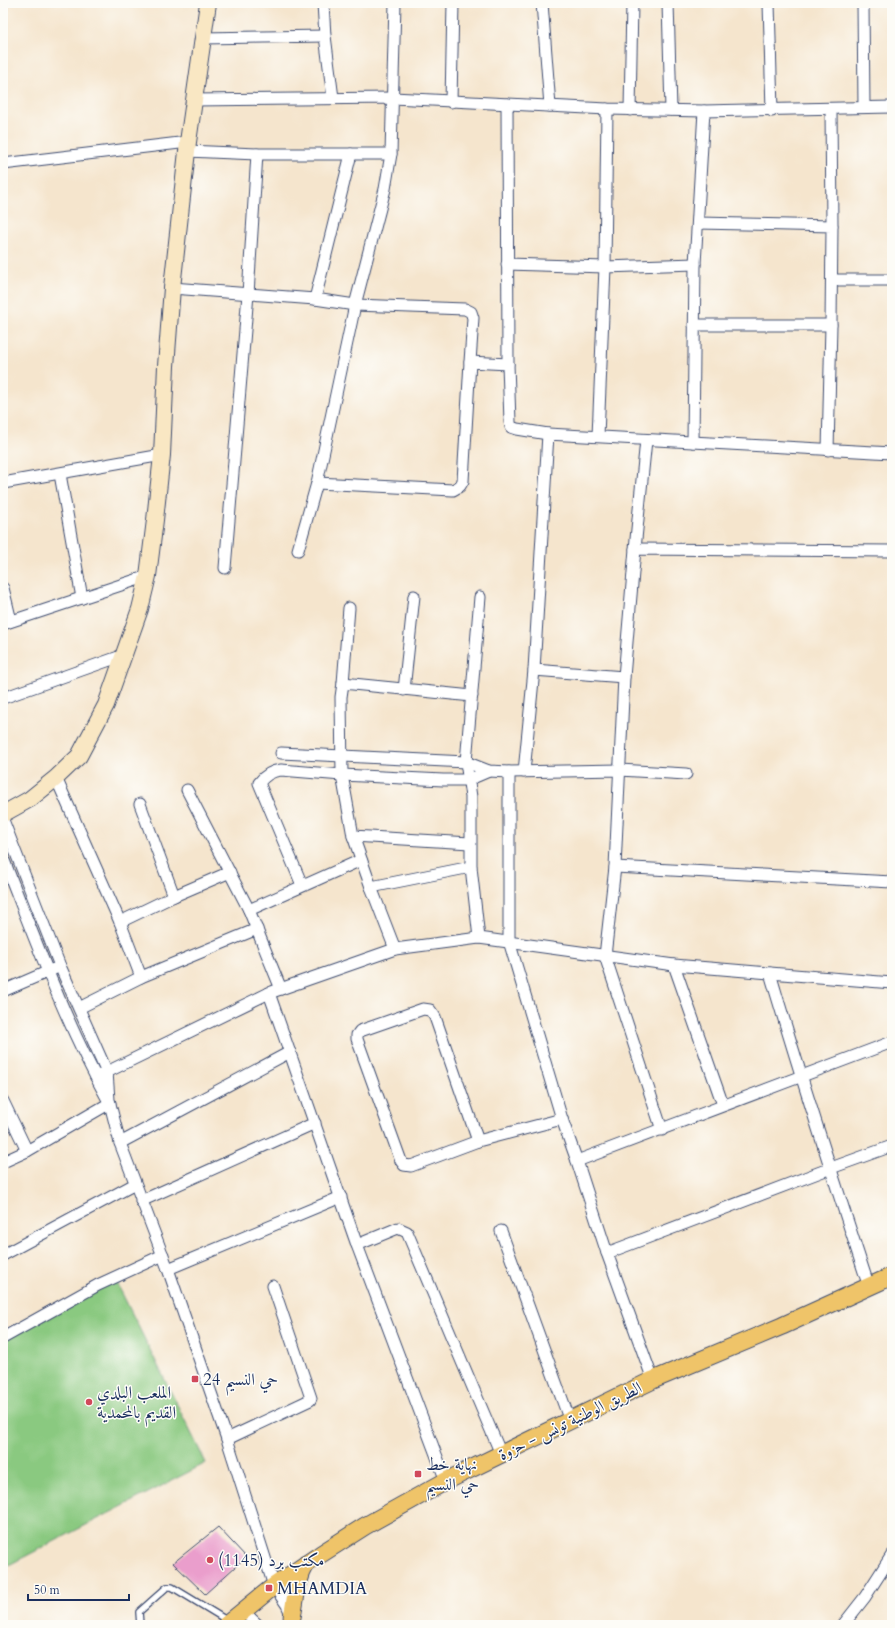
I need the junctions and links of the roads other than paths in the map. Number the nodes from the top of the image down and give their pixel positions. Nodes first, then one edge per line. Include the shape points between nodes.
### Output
1 (208, 3) edge
2 (323, 3) edge
3 (395, 3) edge
4 (453, 3) edge
5 (542, 3) edge
6 (632, 3) edge
7 (668, 3) edge
8 (769, 3) edge
9 (863, 3) edge
10 (325, 36) junction
11 (203, 38) junction
12 (333, 98) junction
13 (393, 98) junction
14 (194, 100) junction
15 (451, 102) junction
16 (508, 104) junction
17 (550, 106) junction
18 (864, 107) junction
19 (892, 107) edge
20 (607, 109) junction
21 (831, 109) junction
22 (630, 110) junction
23 (670, 110) junction
24 (704, 111) junction
25 (772, 111) junction
26 (188, 147) junction
27 (257, 154) junction
28 (351, 154) junction
29 (391, 154) junction
30 (3, 164) edge
31 (698, 224) junction
32 (832, 226) junction
33 (507, 264) junction
34 (695, 264) junction
35 (605, 267) junction
36 (832, 280) junction
37 (892, 280) edge
38 (172, 288) junction
39 (248, 294) junction
40 (315, 299) junction
41 (356, 305) junction
42 (694, 325) junction
43 (831, 325) junction
44 (470, 362) junction
45 (508, 364) junction
46 (548, 434) junction
47 (598, 436) junction
48 (646, 440) junction
49 (693, 442) junction
50 (828, 450) junction
51 (892, 453) edge
52 (162, 455) junction
53 (60, 474) junction
54 (317, 482) junction
55 (3, 483) edge
56 (635, 549) junction
57 (298, 550) dead end
58 (892, 552) edge
59 (225, 568) dead end
60 (148, 576) junction
61 (3, 588) edge
62 (414, 596) dead end
63 (480, 597) dead end
64 (82, 598) junction
65 (349, 608) dead end
66 (7, 622) edge
67 (124, 655) junction
68 (534, 670) junction
69 (624, 677) junction
70 (343, 683) junction
71 (404, 690) junction
72 (472, 696) junction
73 (3, 698) edge
74 (281, 753) dead end
75 (343, 757) junction
76 (466, 762) junction
77 (620, 770) junction
78 (489, 771) junction
79 (509, 772) junction
80 (524, 772) junction
81 (686, 774) dead end
82 (342, 775) junction
83 (56, 778) junction
84 (468, 780) junction
85 (187, 790) dead end
86 (140, 804) dead end
87 (3, 814) edge
88 (3, 820) edge
89 (353, 836) junction
90 (470, 843) junction
91 (3, 858) edge
92 (361, 860) junction
93 (471, 867) junction
94 (615, 867) junction
95 (230, 872) junction
96 (892, 882) edge
97 (302, 885) junction
98 (372, 886) junction
99 (174, 896) junction
100 (250, 910) junction
101 (120, 922) junction
102 (257, 929) junction
103 (480, 938) junction
104 (509, 941) junction
105 (395, 950) junction
106 (605, 956) junction
107 (60, 966) junction
108 (674, 966) junction
109 (48, 971) junction
110 (770, 973) junction
111 (141, 977) junction
112 (892, 983) edge
113 (281, 989) junction
114 (3, 991) edge
115 (269, 993) junction
116 (79, 1008) junction
117 (892, 1042) edge
118 (290, 1052) junction
119 (107, 1072) junction
120 (96, 1077) junction
121 (801, 1077) junction
122 (3, 1100) edge
123 (109, 1102) junction
124 (723, 1105) junction
125 (562, 1120) junction
126 (315, 1123) junction
127 (662, 1130) junction
128 (478, 1141) junction
129 (120, 1143) junction
130 (892, 1146) edge
131 (26, 1151) junction
132 (577, 1161) junction
133 (3, 1162) edge
134 (830, 1168) junction
135 (135, 1184) junction
136 (341, 1197) junction
137 (141, 1201) junction
138 (501, 1231) dead end
139 (357, 1245) junction
140 (606, 1253) junction
141 (3, 1255) edge
142 (163, 1256) junction
143 (168, 1269) junction
144 (892, 1276) edge
145 (273, 1286) dead end
146 (868, 1287) junction
147 (3, 1338) edge
148 (653, 1380) junction
149 (570, 1421) junction
150 (227, 1439) junction
151 (501, 1454) junction
152 (446, 1481) junction
153 (892, 1555) edge
154 (306, 1564) junction
155 (274, 1586) junction
156 (233, 1620) edge
157 (294, 1621) edge
158 (140, 1625) edge
159 (258, 1625) edge
160 (843, 1625) edge

1 - 11 street
2 - 10 street
3 - 13 street
4 - 15 street
5 - 17 street
6 - 22 street
7 - 23 street
8 - 25 street
9 - 18 street
10 - 11 street
10 - 12 street
11 - 14 street
12 - 13 street
12 - 14 street
13 - 15 street
13 - 29 street
14 - 26 street
15 - 16 street
16 - 17 street
16 - 33 street
17 - 20 street
18 - 19 street
18 - 21 street
20 - 22 street
20 - 35 street
21 - 25 street
21 - 32 street
22 - 23 street
23 - 24 street
24 - 25 street
24 - 31 street
26 - 27 street
26 - 30 street via 118,150
26 - 38 street
27 - 28 street
27 - 39 street
28 - 29 street
28 - 40 street
29 - 41 street via 376,230
31 - 32 street
31 - 34 street
32 - 36 street
33 - 35 street
33 - 45 street
34 - 35 street
34 - 42 street
35 - 47 street
36 - 37 street
36 - 43 street
38 - 39 street
38 - 52 street
39 - 40 street
39 - 59 street
40 - 41 street
41 - 44 street via 465,309 471,312 473,318
41 - 54 street
42 - 43 street
42 - 49 street
43 - 50 street
44 - 45 street
44 - 54 street via 463,480 460,486 454,490
45 - 46 street via 511,427
46 - 47 street
46 - 68 street
47 - 48 street
48 - 49 street
48 - 56 street
49 - 50 street
50 - 51 street
52 - 53 street
52 - 60 street
53 - 55 street
53 - 64 street
54 - 57 street
56 - 58 street
56 - 69 street
60 - 64 street
60 - 67 street
61 - 66 street
62 - 71 street
63 - 72 street
64 - 66 street
65 - 70 street
67 - 73 street
67 - 83 street via 106,705 89,738 79,756
68 - 69 street
68 - 80 street
69 - 77 street
70 - 71 street
70 - 75 street
71 - 72 street
72 - 76 street
74 - 75 street
75 - 76 street
75 - 82 street
76 - 78 street
76 - 84 street
77 - 80 street
77 - 81 street
77 - 94 street
78 - 79 street
78 - 84 street
79 - 80 street
79 - 104 street
82 - 84 street
82 - 89 street
82 - 97 street via 281,770 273,771 259,783
83 - 87 street via 30,799
83 - 101 street
84 - 90 street via 471,797
85 - 95 street
86 - 99 street
88 - 107 street
89 - 90 street
89 - 92 street
90 - 93 street
91 - 109 street
92 - 97 street
92 - 98 street
93 - 98 street
93 - 103 street
94 - 96 street
94 - 106 street
95 - 99 street
95 - 100 street
97 - 100 street
98 - 105 street
99 - 101 street
100 - 102 street
101 - 111 street
102 - 111 street
102 - 113 street
103 - 104 street
103 - 105 street
104 - 106 street
104 - 125 street
105 - 113 street
106 - 108 street
106 - 127 street
107 - 109 street
107 - 116 street
108 - 110 street
108 - 124 street
109 - 114 street
109 - 120 street
110 - 112 street
110 - 121 street
111 - 116 street
113 - 115 street
115 - 118 street
115 - 119 street
116 - 119 street
117 - 121 street
118 - 126 street
118 - 129 street
119 - 120 street
119 - 123 street
120 - 123 street
121 - 124 street
121 - 134 street
122 - 131 street
123 - 129 street
123 - 131 street
124 - 127 street
125 - 128 street
125 - 132 street
126 - 136 street
126 - 137 street
127 - 132 street
128 - 128 street via 411,1166 404,1165 357,1034 423,1009 430,1010 436,1017
129 - 135 street
130 - 134 street
131 - 133 street
132 - 140 street
134 - 140 street
134 - 146 street
135 - 137 street
135 - 141 street
136 - 139 street
136 - 143 street
137 - 142 street
138 - 149 street
139 - 151 street via 398,1228 407,1232
139 - 152 street
140 - 148 street
142 - 143 street
142 - 147 street via 98,1285
143 - 150 street
144 - 146 main road, الطريق الوطنية تونس - حزوة
145 - 150 street via 311,1398
146 - 148 main road, الطريق الوطنية تونس - حزوة
148 - 149 main road, الطريق الوطنية تونس - حزوة
149 - 151 main road, الطريق الوطنية تونس - حزوة
150 - 155 street
151 - 152 main road, الطريق الوطنية تونس - حزوة
152 - 154 main road, الطريق الوطنية تونس - حزوة via 365,1526
153 - 160 street via 866,1597
154 - 155 main road, الطريق الوطنية تونس - حزوة
154 - 157 main road via 297,1586
155 - 156 main road, الطريق الوطنية تونس - حزوة
155 - 157 street
156 - 158 lane via 172,1587 167,1587 139,1612
156 - 159 street

